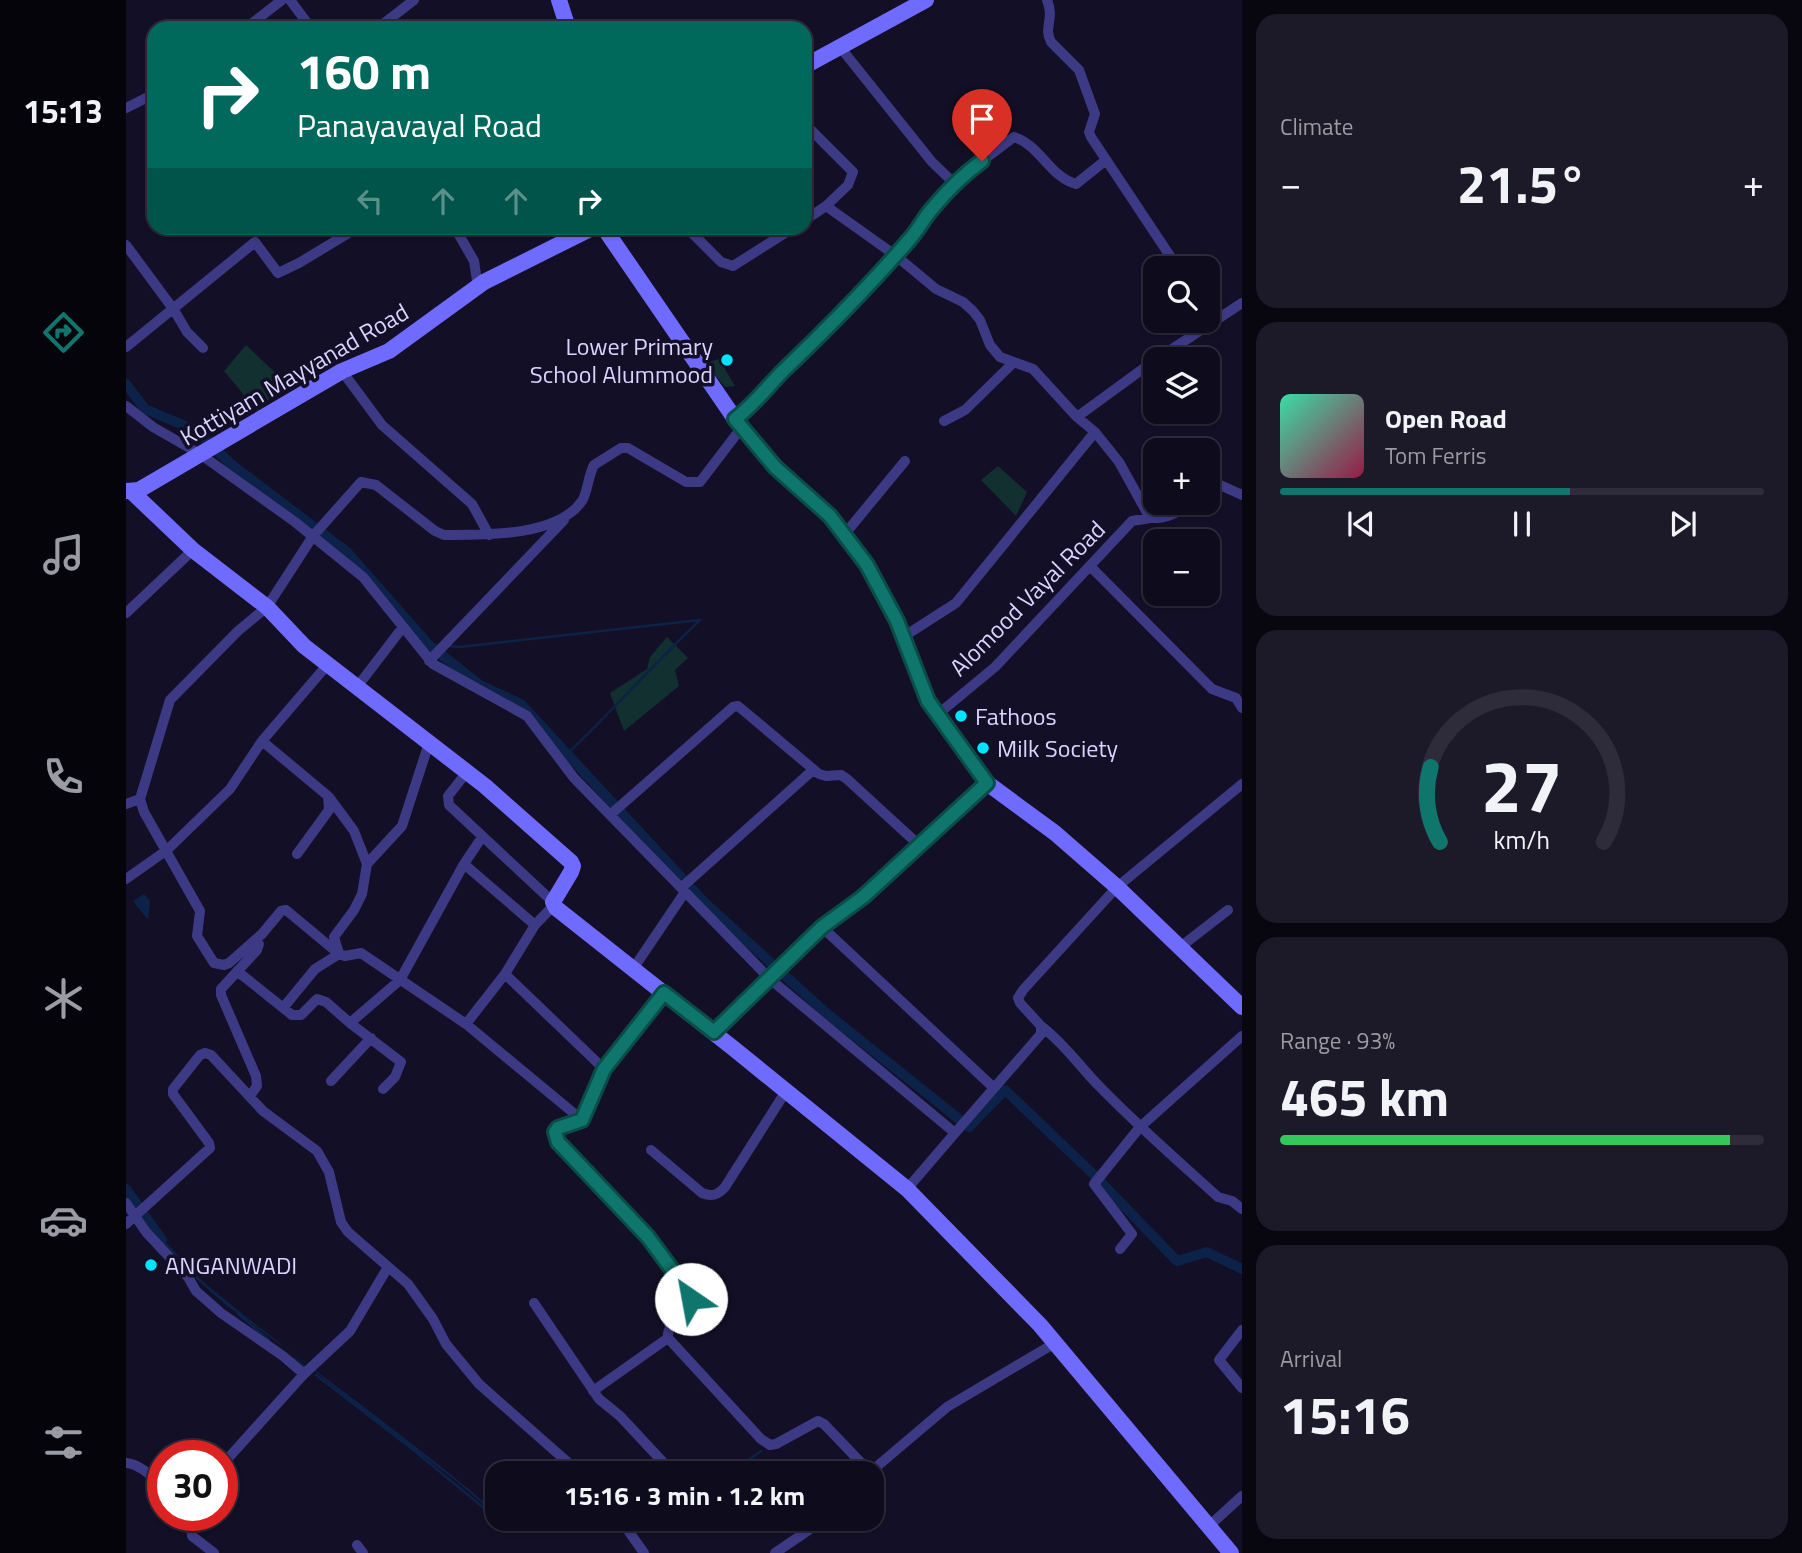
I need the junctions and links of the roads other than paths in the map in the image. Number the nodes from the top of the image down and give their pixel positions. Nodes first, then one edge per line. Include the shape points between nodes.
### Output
1 (282, 0) edge
2 (290, 0) edge
3 (414, 0) edge
4 (559, 0) edge
5 (926, 0) edge
6 (1046, 0) edge
7 (255, 21) edge
8 (306, 21) edge
9 (387, 21) edge
10 (566, 21) edge
11 (840, 47) junction
12 (812, 62) edge
13 (147, 98) edge
14 (126, 108) edge
15 (812, 131) edge
16 (1106, 160) junction
17 (956, 185) junction
18 (826, 206) junction
19 (812, 215) edge
20 (345, 235) edge
21 (459, 235) edge
22 (578, 235) edge
23 (609, 235) edge
24 (694, 235) edge
25 (782, 235) edge
26 (126, 245) edge
27 (895, 255) junction
28 (1170, 256) edge
29 (478, 287) junction
30 (1242, 303) edge
31 (174, 310) junction
32 (1220, 316) edge
33 (1195, 333) edge
34 (126, 347) edge
35 (1174, 347) edge
36 (203, 348) dead end
37 (1013, 363) junction
38 (1143, 369) edge
39 (342, 371) junction
40 (126, 406) edge
41 (1077, 417) junction
42 (944, 421) dead end
43 (738, 423) junction
44 (1095, 432) junction
45 (200, 454) junction
46 (905, 461) dead end
47 (1220, 485) edge
48 (129, 492) edge
49 (1242, 495) edge
50 (1169, 515) edge
51 (566, 518) junction
52 (1150, 518) junction
53 (489, 535) junction
54 (844, 535) junction
55 (313, 536) junction
56 (193, 550) junction
57 (1090, 566) junction
58 (267, 607) junction
59 (126, 613) edge
60 (403, 627) junction
61 (903, 637) junction
62 (429, 661) junction
63 (328, 664) junction
64 (357, 687) junction
65 (1242, 708) edge
66 (937, 715) junction
67 (262, 741) junction
68 (429, 743) junction
69 (813, 770) junction
70 (467, 772) junction
71 (987, 783) junction
72 (1242, 784) edge
73 (328, 796) junction
74 (140, 799) junction
75 (126, 804) edge
76 (610, 815) junction
77 (482, 837) junction
78 (919, 845) junction
79 (167, 850) junction
80 (297, 854) dead end
81 (367, 864) junction
82 (464, 864) junction
83 (126, 879) edge
84 (1116, 887) junction
85 (683, 890) junction
86 (553, 904) junction
87 (1228, 910) dead end
88 (535, 925) junction
89 (822, 927) junction
90 (262, 934) junction
91 (1179, 948) junction
92 (339, 954) junction
93 (634, 969) junction
94 (237, 971) junction
95 (505, 974) junction
96 (400, 979) junction
97 (770, 979) junction
98 (664, 993) junction
99 (1242, 1007) edge
100 (283, 1008) junction
101 (350, 1023) junction
102 (466, 1024) junction
103 (1041, 1026) junction
104 (714, 1032) junction
105 (1242, 1036) edge
106 (371, 1038) junction
107 (604, 1069) junction
108 (331, 1081) dead end
109 (994, 1088) junction
110 (383, 1089) dead end
111 (786, 1091) junction
112 (250, 1096) junction
113 (582, 1120) junction
114 (1140, 1127) junction
115 (955, 1133) junction
116 (651, 1150) dead end
117 (907, 1189) junction
118 (126, 1203) edge
119 (1242, 1209) edge
120 (135, 1216) junction
121 (126, 1224) edge
122 (1120, 1249) dead end
123 (388, 1267) junction
124 (534, 1303) dead end
125 (1242, 1330) edge
126 (668, 1338) junction
127 (1055, 1343) junction
128 (304, 1374) junction
129 (1242, 1388) edge
130 (593, 1391) junction
131 (238, 1447) edge
132 (566, 1461) edge
133 (662, 1461) edge
134 (858, 1461) edge
135 (881, 1461) edge
136 (126, 1463) edge
137 (147, 1473) edge
138 (1242, 1496) edge
139 (1208, 1527) junction
140 (192, 1531) edge
141 (628, 1531) edge
142 (807, 1531) edge
143 (214, 1553) edge
144 (644, 1553) edge
145 (775, 1553) edge
146 (1231, 1553) edge

1 - 7 street
2 - 8 street
3 - 9 street
4 - 10 street
5 - 11 street
6 - 16 street via 1052,16 1048,36 1079,70 1095,114 1089,132
11 - 12 street
11 - 17 street via 932,162
13 - 14 street
15 - 18 street via 853,172 849,185
16 - 17 street via 1076,184 1062,177 1024,140 1014,137
16 - 28 street
17 - 27 street
18 - 19 street
18 - 27 street
20 - 31 street via 278,273 255,242
21 - 29 street via 474,261
22 - 29 street, Kottiyam Mayyanad Road
23 - 43 street
24 - 25 street via 721,262 733,266
26 - 31 street
27 - 37 street via 936,289 964,302 980,320 990,345
27 - 43 street
29 - 39 street, Kottiyam Mayyanad Road via 389,351
30 - 32 street
31 - 34 street
31 - 36 street
33 - 35 street
37 - 41 street via 1033,369
37 - 42 street via 965,410
38 - 41 street
39 - 45 street, Kottiyam Mayyanad Road
39 - 53 street via 382,425 472,504
40 - 45 street
41 - 44 street
43 - 51 street via 700,482 694,484 621,448 594,464 583,499
43 - 54 street
44 - 52 street via 1119,462
44 - 61 street via 956,603
45 - 48 street, Kottiyam Mayyanad Road
45 - 55 street
46 - 54 street
47 - 49 street
48 - 56 street
50 - 52 street, Alomood Vayal Road
51 - 53 street
51 - 62 street
52 - 57 street, Alomood Vayal Road via 1132,521
53 - 55 street via 444,535 376,485 361,482
54 - 61 street via 880,587
55 - 58 street
55 - 60 street via 363,577
56 - 58 street
56 - 59 street
57 - 65 street via 1212,689 1236,698
57 - 66 street, Alomood Vayal Road via 995,667
58 - 63 street
58 - 74 street via 170,700
60 - 62 street
60 - 64 street
61 - 66 street
62 - 76 street via 527,716 574,778
63 - 64 street
63 - 67 street
64 - 68 street
66 - 71 street
67 - 73 street
67 - 79 street via 230,789
68 - 70 street
68 - 81 street via 402,825
69 - 76 street via 744,709 733,707
69 - 78 street via 826,776 841,775
69 - 85 street
70 - 77 street via 447,802
70 - 86 street via 571,862 572,872
71 - 78 street
71 - 84 street via 1055,833
72 - 84 street
73 - 80 street via 329,810
73 - 81 street via 354,831
74 - 75 street
74 - 79 street
76 - 85 street
77 - 82 street
77 - 86 street
78 - 89 street via 863,897
79 - 83 street
79 - 90 street via 200,911 197,936 214,963 229,962
81 - 92 street via 362,894 334,937
82 - 88 street
82 - 96 street
84 - 91 street
84 - 103 street via 1020,995 1020,1003
85 - 93 street
85 - 97 street
86 - 88 street
86 - 93 street
87 - 91 street
88 - 95 street
89 - 97 street
89 - 109 street
90 - 92 street via 286,910
90 - 94 street via 256,939 257,950
91 - 99 street
92 - 96 street via 361,953
92 - 100 street via 315,969
93 - 98 street
94 - 100 street
94 - 112 street via 221,995 256,1076 257,1086
95 - 102 street
95 - 107 street
96 - 101 street
96 - 102 street
97 - 104 street
97 - 115 street
98 - 104 street
98 - 107 street
100 - 101 street via 297,1017 321,999
101 - 106 street
102 - 113 street
103 - 109 street via 1041,1034
103 - 114 street
104 - 111 street
105 - 114 street
106 - 108 street
106 - 110 street via 401,1062
107 - 113 street
109 - 115 street
111 - 116 street via 716,1195 702,1193
111 - 117 street
112 - 120 street via 211,1055 200,1055 173,1094 210,1148
112 - 123 street via 317,1151 329,1172 341,1222
113 - 126 street via 558,1128 558,1142 648,1237 690,1294 689,1304 669,1327
114 - 119 street via 1218,1197
114 - 122 street via 1094,1184 1132,1234
115 - 117 street
117 - 127 street
118 - 120 street
120 - 121 street
120 - 128 street via 197,1291
123 - 128 street via 350,1331
123 - 132 street via 408,1284 446,1344 479,1384
124 - 130 street
125 - 129 street via 1219,1360
126 - 130 street
126 - 134 street via 766,1442 776,1444 818,1421
127 - 135 street via 947,1407
127 - 139 street
128 - 131 street
130 - 133 street
136 - 137 street
138 - 139 street
139 - 146 street
140 - 143 street
141 - 144 street
142 - 145 street

